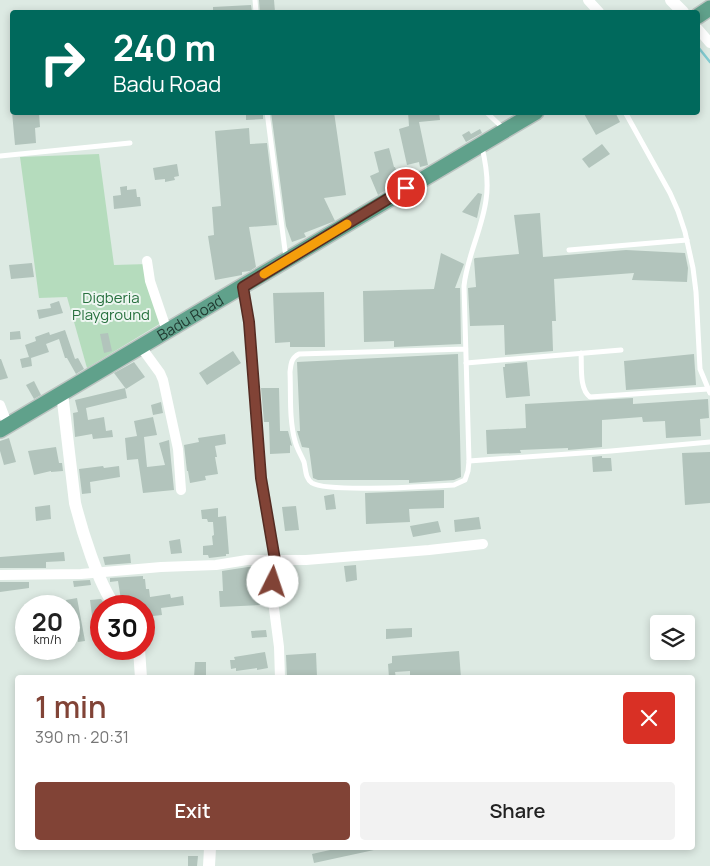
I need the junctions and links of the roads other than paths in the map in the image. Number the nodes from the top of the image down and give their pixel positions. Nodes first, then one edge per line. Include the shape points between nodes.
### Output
1 (588, 0) edge
2 (672, 0) edge
3 (597, 10) edge
4 (680, 10) edge
5 (700, 31) edge
6 (710, 43) edge
7 (267, 115) edge
8 (489, 115) edge
9 (531, 115) edge
10 (628, 115) edge
11 (506, 131) junction
12 (130, 143) dead end
13 (482, 146) junction
14 (0, 156) edge
15 (687, 240) junction
16 (569, 250) dead end
17 (147, 261) dead end
18 (286, 261) junction
19 (243, 287) junction
20 (167, 331) junction
21 (141, 347) junction
22 (466, 349) junction
23 (621, 350) dead end
24 (582, 353) junction
25 (466, 363) junction
26 (709, 391) edge
27 (62, 393) junction
28 (0, 405) edge
29 (4, 428) edge
30 (710, 442) edge
31 (469, 461) junction
32 (182, 490) dead end
33 (483, 544) dead end
34 (275, 560) junction
35 (98, 573) junction
36 (0, 575) edge
37 (108, 595) edge
38 (140, 660) edge
39 (141, 675) edge
40 (280, 675) edge
41 (210, 850) edge
42 (209, 866) edge

1 - 3 street
2 - 4 street
5 - 6 street
7 - 18 lane
8 - 11 lane
9 - 11 main road, Badu Road
10 - 15 lane via 670,193
11 - 13 main road, Badu Road
12 - 14 lane
13 - 18 main road, Badu Road
13 - 22 lane via 486,202 465,273
15 - 16 lane
15 - 26 lane via 696,292 700,369
17 - 20 street via 150,281
18 - 19 main road, Badu Road
19 - 20 main road, Badu Road
19 - 34 street via 249,322 261,478
20 - 21 main road, Badu Road
21 - 27 main road, Badu Road
21 - 32 street via 163,380 178,449
22 - 25 lane
22 - 31 lane via 299,354 291,361 291,404 294,440 306,476 319,485 368,488 454,485 465,480
23 - 24 lane
24 - 25 lane
24 - 26 lane via 584,386 590,397
25 - 31 lane
27 - 29 main road, Badu Road
27 - 35 street via 75,503
28 - 29 street
30 - 31 lane
33 - 34 street
34 - 35 street
34 - 40 street via 273,601 280,647
35 - 36 street
35 - 37 street
38 - 39 street
41 - 42 street

